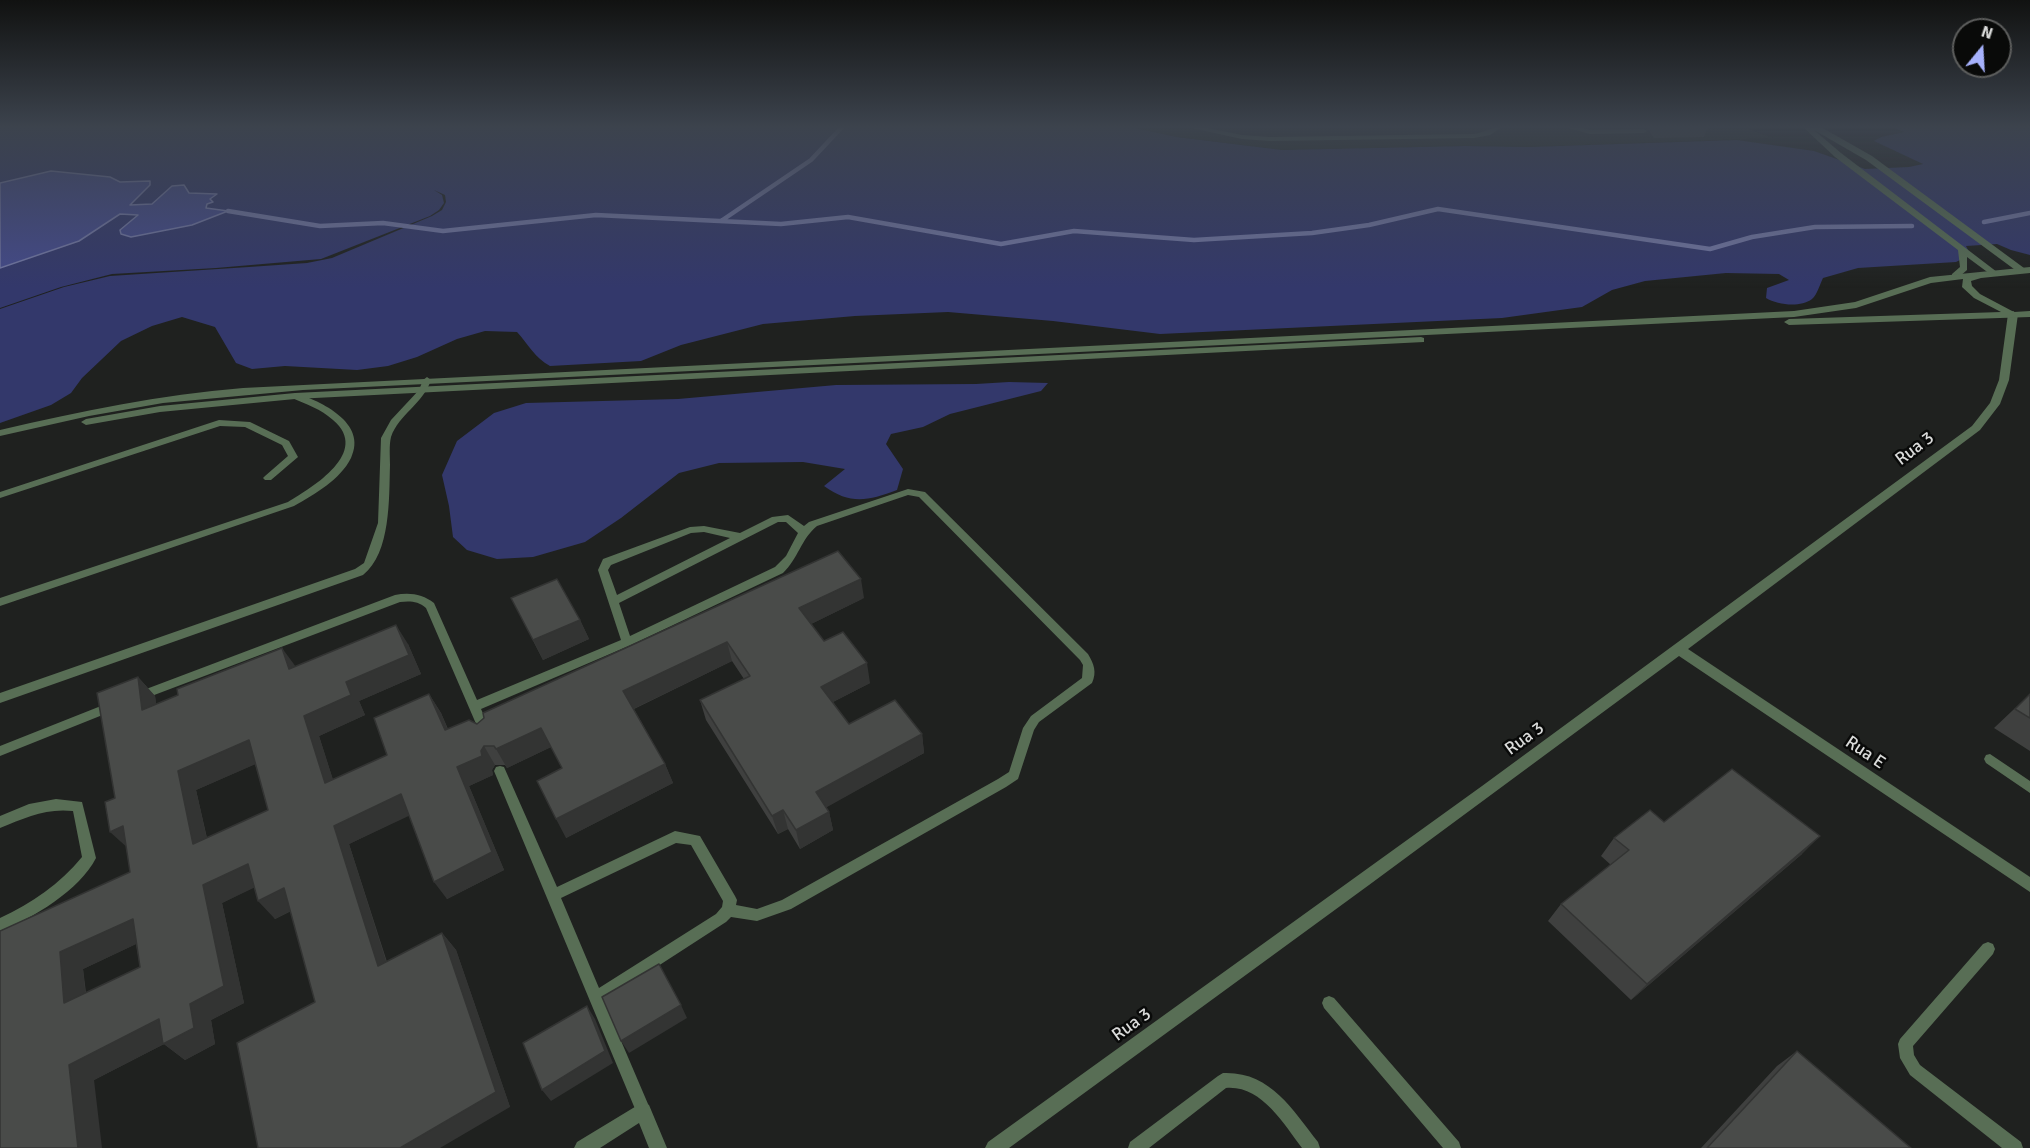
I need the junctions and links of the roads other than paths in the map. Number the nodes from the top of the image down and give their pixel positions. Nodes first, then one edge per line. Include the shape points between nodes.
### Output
1 (1872, 181) edge
2 (1901, 181) edge
3 (1962, 249) junction
4 (2026, 270) edge
5 (1990, 273) junction
6 (1955, 276) junction
7 (2013, 314) junction
8 (2030, 314) edge
9 (427, 380) junction
10 (423, 391) junction
11 (295, 396) junction
12 (0, 433) edge
13 (0, 442) edge
14 (268, 478) dead end
15 (0, 495) edge
16 (803, 531) junction
17 (738, 536) junction
18 (613, 601) junction
19 (0, 602) edge
20 (627, 642) junction
21 (1679, 650) junction
22 (0, 698) edge
23 (476, 706) junction
24 (487, 736) edge
25 (0, 751) edge
26 (1990, 759) dead end
27 (500, 771) edge
28 (2030, 788) edge
29 (0, 822) edge
30 (2030, 885) edge
31 (554, 895) junction
32 (728, 910) junction
33 (0, 926) edge
34 (1988, 949) dead end
35 (595, 999) junction
36 (1329, 1003) dead end
37 (643, 1112) junction
38 (583, 1148) edge
39 (658, 1148) edge
40 (994, 1148) edge
41 (1136, 1148) edge
42 (1312, 1148) edge
43 (1453, 1148) edge
44 (2015, 1148) edge

1 - 3 street
2 - 4 street
3 - 5 street
3 - 6 street via 1964,268
4 - 5 street
5 - 6 street
5 - 7 street via 1967,280 1967,287
6 - 9 street via 1930,280 1856,305 1794,314
7 - 8 street
7 - 10 street via 1764,322
7 - 21 street, Rua 3 via 2004,380 1995,404 1976,428
9 - 10 lane
9 - 12 street via 189,396
10 - 11 street
10 - 22 lane via 394,422 386,438 383,523 369,565 349,576
11 - 13 street via 160,409
11 - 19 lane via 341,421 349,437 348,455 342,466 311,493 291,504
14 - 15 lane via 293,457 286,443 247,424 219,423
16 - 17 lane via 783,517
16 - 20 lane via 792,559 779,570
16 - 32 lane via 813,524 908,492 922,494 1084,657 1089,665 1088,680 1035,719 1014,775 1002,783 786,905 757,915
17 - 18 lane
17 - 18 lane via 690,530 607,562 603,570
18 - 20 lane
20 - 23 lane
21 - 30 street, Rua E
21 - 40 street, Rua 3
23 - 24 lane
23 - 25 lane via 430,606 413,597 399,598
26 - 28 lane
27 - 31 lane
29 - 33 lane via 57,802 78,806 89,858 78,874 36,909
31 - 32 lane via 675,837 685,837 695,840 730,900
31 - 35 lane
32 - 35 lane
34 - 44 lane via 1905,1044 1907,1058 1915,1070
35 - 37 lane
36 - 43 lane
37 - 38 street
37 - 39 street
41 - 42 lane via 1223,1081 1241,1080 1261,1088

